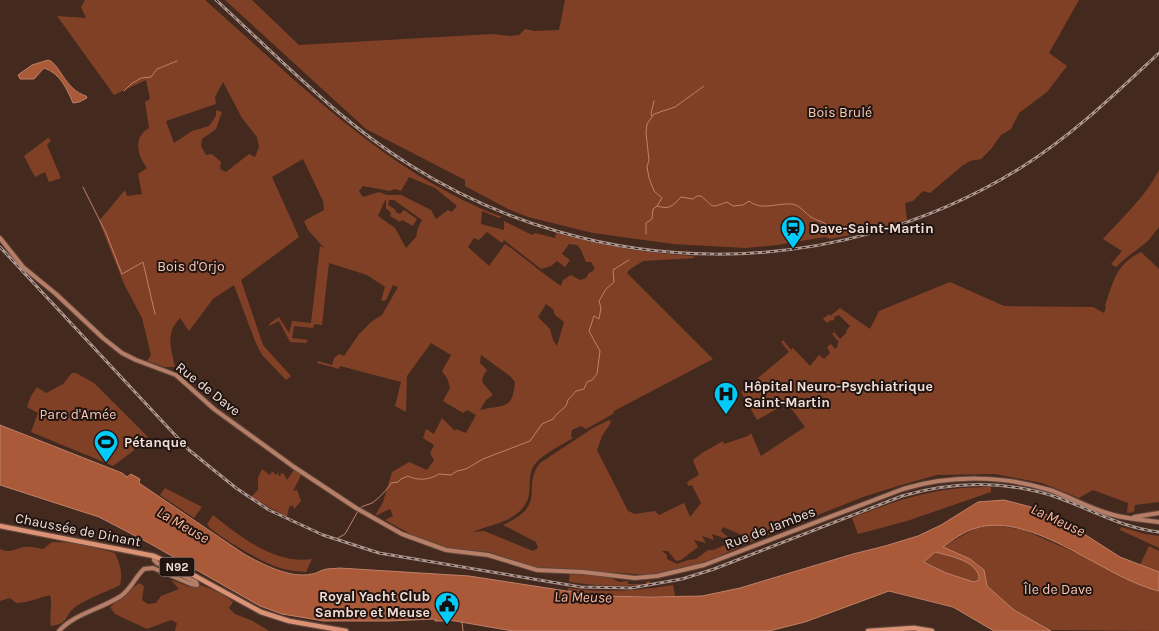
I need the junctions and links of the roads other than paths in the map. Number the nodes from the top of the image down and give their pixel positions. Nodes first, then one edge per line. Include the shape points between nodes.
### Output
1 (1, 240) edge
2 (1159, 513) edge
3 (1130, 518) junction
4 (1159, 522) edge
5 (0, 526) edge
6 (387, 526) joint
7 (154, 556) junction
8 (58, 631) edge
9 (346, 631) edge
10 (868, 631) edge
11 (932, 631) edge

1 - 6 main road, Rue de Dave via 23,267 113,346 136,360 176,375 214,409 300,472
2 - 3 main road
3 - 4 main road, Rue de Jambes
3 - 6 main road, Rue de Jambes via 1023,483 976,478 946,480 894,492 692,569 635,578 536,570 492,556 446,550
5 - 7 main road, Chaussée de Dinant / N92
7 - 8 main road via 157,563 196,582 196,585 153,568 144,569 121,595
7 - 9 main road, Chaussée de Dinant / N92 via 261,612
10 - 11 main road via 914,628

